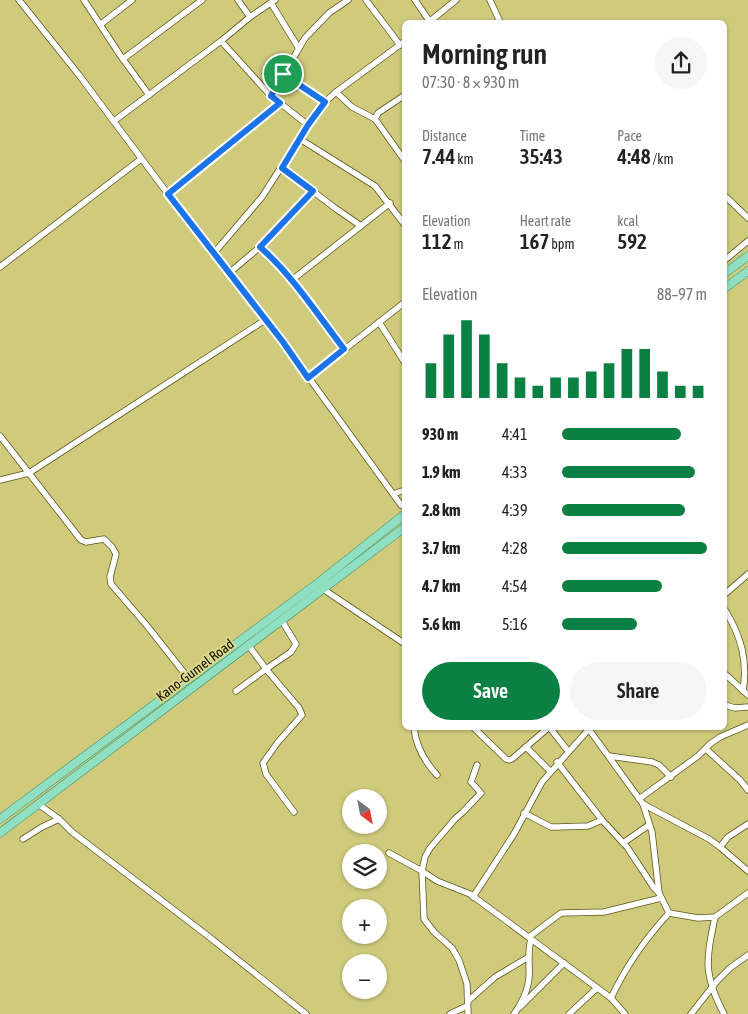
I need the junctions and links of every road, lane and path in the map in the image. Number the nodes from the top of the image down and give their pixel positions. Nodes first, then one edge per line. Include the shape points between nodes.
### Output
1 (19, 0) edge
2 (84, 0) edge
3 (132, 0) edge
4 (202, 0) edge
5 (238, 0) edge
6 (348, 0) edge
7 (366, 0) edge
8 (415, 0) edge
9 (456, 0) edge
10 (490, 0) edge
11 (273, 2) edge
12 (250, 17) junction
13 (429, 20) edge
14 (432, 20) edge
15 (499, 20) edge
16 (100, 24) junction
17 (221, 41) junction
18 (402, 43) edge
19 (298, 47) junction
20 (124, 59) junction
21 (283, 74) junction
22 (336, 92) junction
23 (149, 95) junction
24 (271, 96) junction
25 (402, 97) edge
26 (325, 102) junction
27 (280, 103) junction
28 (374, 119) junction
29 (114, 121) junction
30 (308, 125) junction
31 (300, 139) junction
32 (402, 157) edge
33 (141, 158) junction
34 (282, 168) junction
35 (313, 191) junction
36 (168, 194) junction
37 (727, 198) edge
38 (390, 203) junction
39 (748, 218) edge
40 (402, 220) edge
41 (361, 226) junction
42 (748, 241) edge
43 (260, 247) junction
44 (214, 253) junction
45 (748, 256) edge
46 (727, 258) edge
47 (0, 267) edge
48 (748, 271) edge
49 (727, 272) edge
50 (229, 273) junction
51 (292, 280) junction
52 (727, 287) edge
53 (402, 304) edge
54 (265, 320) junction
55 (379, 322) junction
56 (344, 349) junction
57 (402, 358) edge
58 (308, 378) junction
59 (0, 436) edge
60 (29, 472) junction
61 (0, 480) edge
62 (402, 491) edge
63 (392, 494) junction
64 (402, 506) edge
65 (402, 516) edge
66 (402, 529) edge
67 (748, 574) edge
68 (323, 589) junction
69 (727, 592) edge
70 (727, 614) edge
71 (282, 620) junction
72 (265, 627) junction
73 (402, 642) edge
74 (249, 646) junction
75 (266, 669) junction
76 (727, 676) edge
77 (189, 679) junction
78 (236, 690) dead end
79 (746, 693) edge
80 (727, 706) edge
81 (748, 707) edge
82 (748, 725) edge
83 (414, 730) edge
84 (476, 730) edge
85 (547, 730) edge
86 (551, 730) edge
87 (586, 730) edge
88 (590, 730) edge
89 (526, 747) junction
90 (706, 749) junction
91 (568, 751) junction
92 (609, 756) junction
93 (558, 762) junction
94 (477, 765) dead end
95 (550, 771) junction
96 (436, 775) dead end
97 (670, 777) junction
98 (748, 790) edge
99 (641, 802) junction
100 (38, 804) junction
101 (294, 812) dead end
102 (524, 813) junction
103 (0, 820) edge
104 (59, 820) junction
105 (602, 820) junction
106 (748, 824) edge
107 (649, 825) junction
108 (0, 833) edge
109 (23, 839) dead end
110 (623, 843) junction
111 (720, 847) junction
112 (389, 853) dead end
113 (422, 871) junction
114 (748, 871) edge
115 (748, 893) edge
116 (660, 896) junction
117 (473, 897) junction
118 (669, 914) junction
119 (715, 917) junction
120 (530, 938) junction
121 (748, 955) edge
122 (528, 958) junction
123 (564, 963) junction
124 (712, 986) junction
125 (597, 988) junction
126 (611, 998) junction
127 (467, 1004) junction
128 (515, 1013) edge
129 (306, 1014) edge
130 (450, 1014) edge
131 (468, 1014) edge
132 (569, 1014) edge
133 (625, 1014) edge
134 (691, 1014) edge
135 (724, 1014) edge

1 - 29 street
2 - 16 street
3 - 16 street
4 - 20 street
5 - 12 street
6 - 19 street via 329,13
7 - 18 street
8 - 13 street
9 - 14 street
10 - 15 street
11 - 12 street
11 - 19 street
12 - 17 street
16 - 20 street
17 - 23 street
17 - 24 street
18 - 22 street
19 - 21 street
20 - 23 street
21 - 24 street
21 - 26 street
22 - 26 street
22 - 28 street via 352,107
23 - 29 street
24 - 27 street
25 - 28 street
26 - 30 street
27 - 30 street
27 - 36 street
28 - 32 street
29 - 33 street
30 - 31 street
31 - 34 street
31 - 38 street via 367,180
33 - 36 street
33 - 47 street
34 - 35 street
34 - 44 street
35 - 41 street
35 - 43 street
36 - 44 street
37 - 39 street
38 - 40 street
38 - 41 street
41 - 51 street
42 - 46 street
43 - 50 street
43 - 51 street
44 - 50 street
45 - 49 main road
48 - 52 main road
50 - 54 street
51 - 56 street
53 - 55 street
54 - 58 street
54 - 60 street
55 - 56 street
55 - 57 street
56 - 58 street
58 - 63 street
59 - 60 street
60 - 61 street
60 - 77 street via 81,540 104,539 112,547 116,554 111,584
62 - 63 street
63 - 64 street
65 - 72 main road, Kano-Gumel Road
66 - 68 main road, Kano-Gumel Road
67 - 69 street
68 - 71 main road, Kano-Gumel Road
68 - 73 street
70 - 79 street via 741,641
71 - 72 main road, Kano-Gumel Road
71 - 75 street via 296,644 291,652
72 - 74 main road, Kano-Gumel Road
72 - 77 main road, Kano-Gumel Road
74 - 75 street
74 - 100 main road, Kano-Gumel Road
75 - 78 street
75 - 101 street via 302,715 263,763 266,774
76 - 79 street
77 - 103 main road, Kano-Gumel Road
80 - 81 street
82 - 90 street via 720,737
83 - 96 street via 421,754
84 - 89 street via 508,760
85 - 89 street
86 - 91 street
87 - 91 street
88 - 92 street
89 - 95 street
90 - 97 street
90 - 98 street
91 - 93 street
92 - 97 street via 652,762
92 - 99 street
93 - 95 street
93 - 105 street
94 - 113 street via 471,782 481,793 430,848
95 - 102 street
97 - 99 street
99 - 107 street
99 - 111 street
100 - 104 street
100 - 108 main road, Kano-Gumel Road
102 - 105 street via 557,827 588,826
102 - 117 street
104 - 109 street
104 - 129 street
105 - 110 street
106 - 111 street via 728,837
107 - 110 street
107 - 116 street
110 - 116 street
111 - 114 street
112 - 113 street
113 - 117 street
113 - 127 street via 424,919 456,954 466,984
115 - 119 street
116 - 118 street
116 - 120 street via 604,912 561,913
117 - 120 street
118 - 119 street
118 - 126 street via 643,943 622,974
119 - 124 street via 707,964
120 - 122 street
120 - 123 street
121 - 124 street
122 - 127 street via 494,977
122 - 128 street via 527,989
123 - 125 street
123 - 128 street
124 - 134 street
124 - 135 street
125 - 126 street
125 - 132 street
126 - 133 street
127 - 130 street
127 - 131 street

